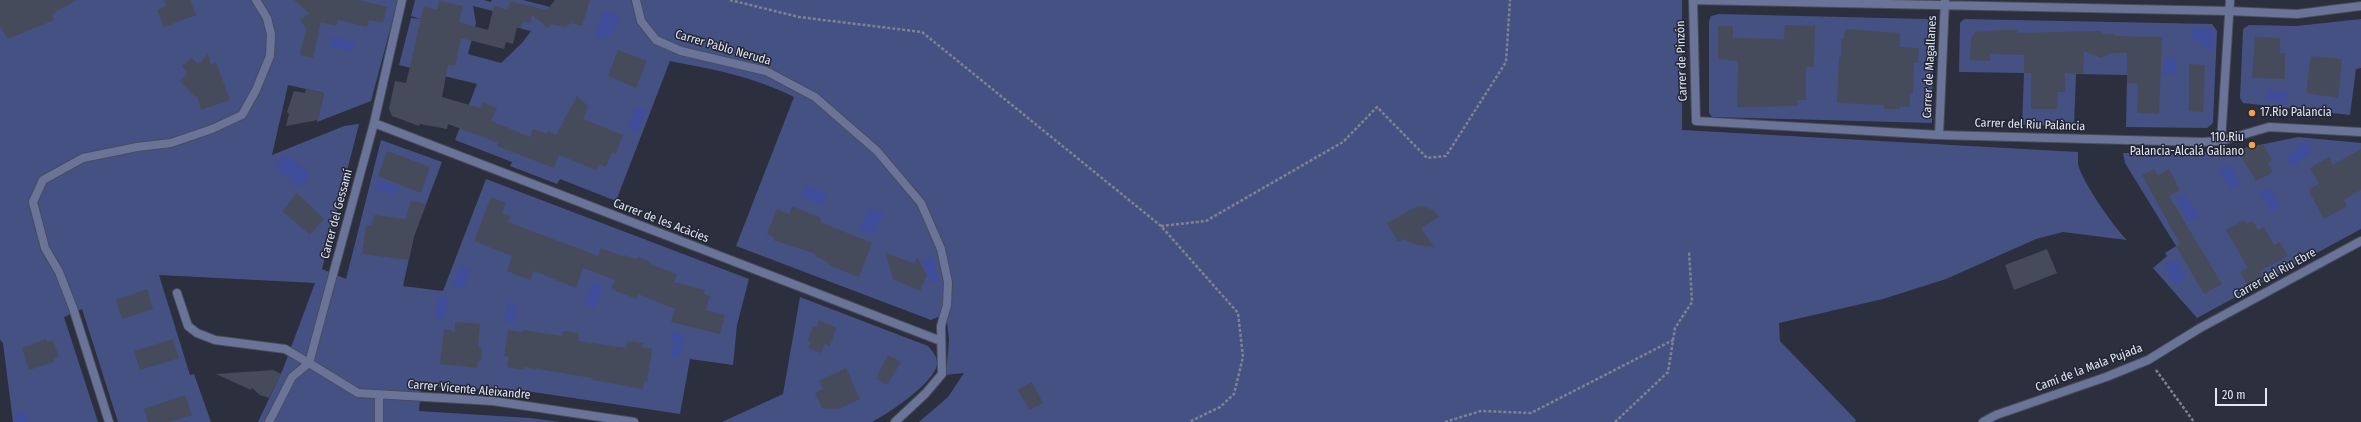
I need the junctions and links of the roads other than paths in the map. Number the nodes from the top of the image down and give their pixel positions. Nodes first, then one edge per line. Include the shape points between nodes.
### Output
1 (256, 0) edge
2 (402, 0) edge
3 (636, 0) edge
4 (1693, 0) edge
5 (2230, 0) edge
6 (1945, 3) edge
7 (2361, 6) edge
8 (2229, 11) junction
9 (1696, 121) joint
10 (374, 123) junction
11 (2361, 132) edge
12 (1939, 135) junction
13 (2221, 142) junction
14 (2361, 241) edge
15 (177, 293) dead end
16 (2200, 328) joint
17 (941, 341) junction
18 (309, 363) junction
19 (379, 395) junction
20 (109, 422) edge
21 (269, 422) edge
22 (379, 422) edge
23 (634, 422) edge
24 (895, 422) edge
25 (1983, 422) edge

1 - 20 street via 267,18 271,34 270,56 242,115 212,129 171,143 83,158 43,180 34,202 45,248 59,272 73,308
2 - 10 street, Carrer del Gessamí
3 - 17 street, Carrer Pablo Neruda via 641,22 656,40 681,51 766,71 815,97 877,151 921,203 941,249 948,282
4 - 6 street
4 - 9 street, Carrer de Pinzón
5 - 8 street
6 - 8 street
6 - 12 street, Carrer de Magallanes
7 - 8 street via 2297,14
8 - 13 street
9 - 12 street, Carrer del Riu Palància
10 - 17 street, Carrer de les Acàcies
10 - 18 street, Carrer del Gessamí
11 - 13 street, Carrer del Riu Palància via 2269,128
12 - 13 street, Carrer del Riu Palància
14 - 16 street, Carrer del Riu Ebre
15 - 18 street, Carrer Vicente Aleixandre via 188,326 197,333 215,340 285,350
16 - 25 street, Camí de la Mala Pujada via 2148,360
17 - 24 street, Carrer Pablo Neruda via 942,374
18 - 19 street, Carrer Vicente Aleixandre via 358,393
18 - 21 street via 292,377
19 - 22 street
19 - 23 street, Carrer Vicente Aleixandre via 493,401

